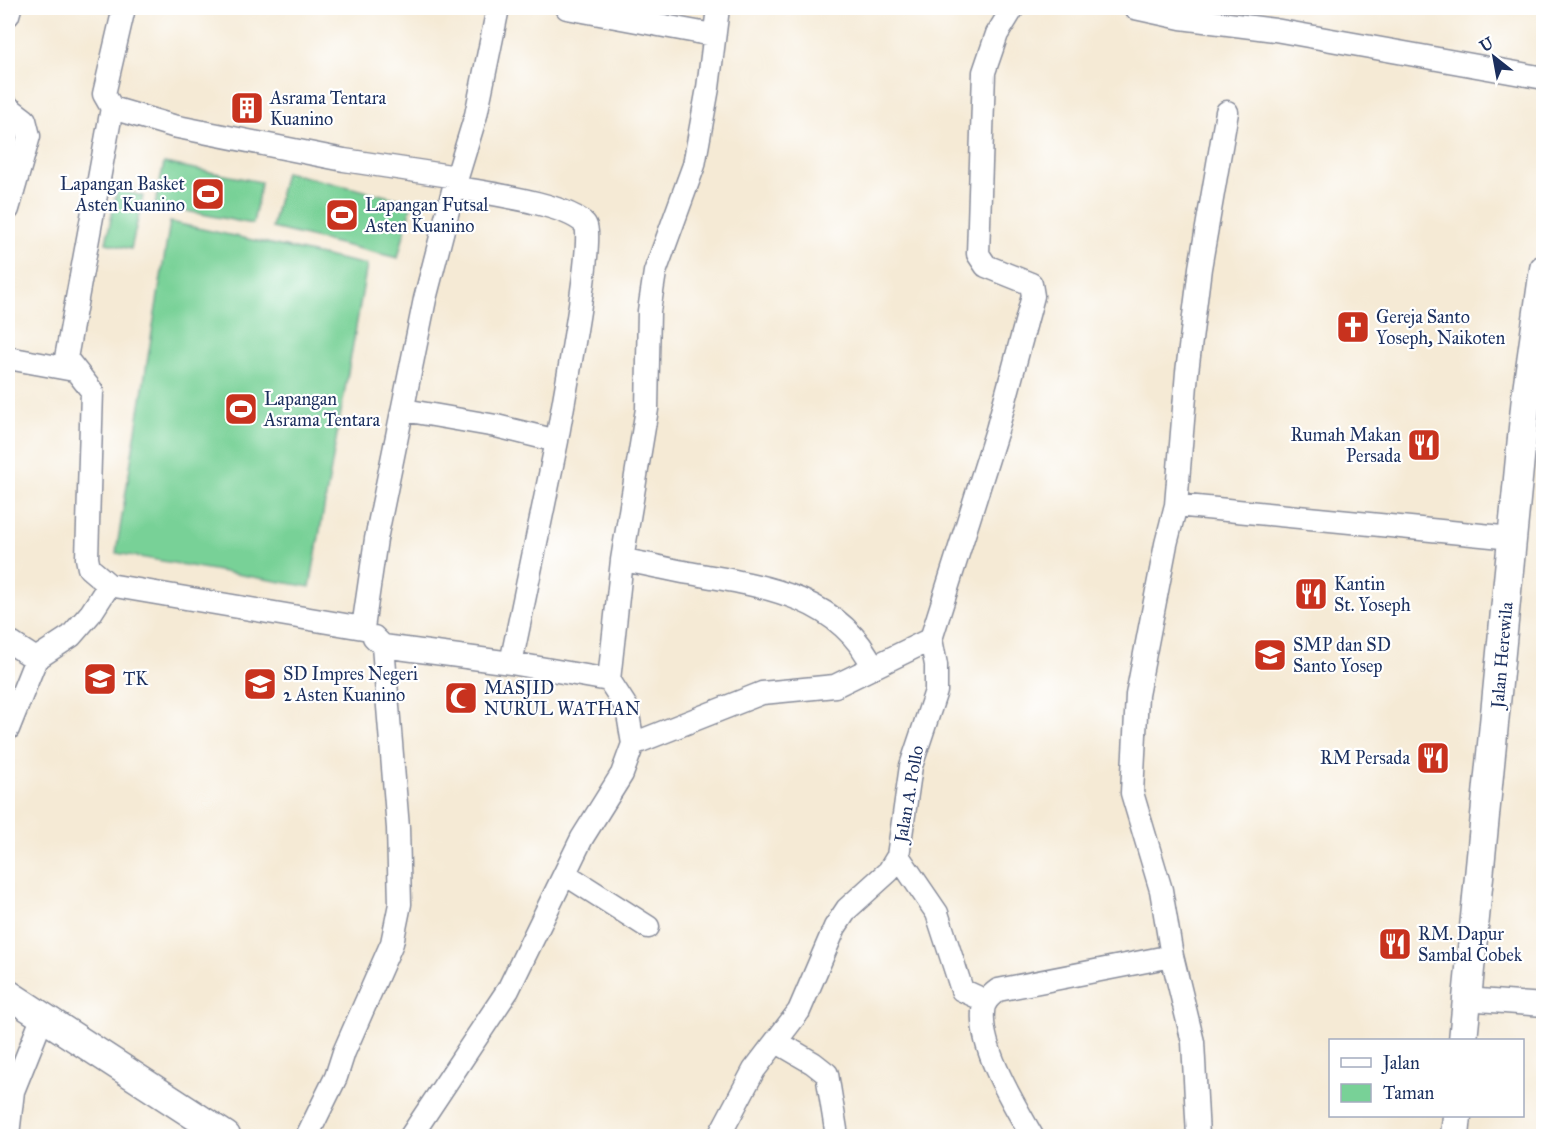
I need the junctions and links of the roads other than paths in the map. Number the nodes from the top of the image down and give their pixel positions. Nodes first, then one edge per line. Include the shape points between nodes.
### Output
1 (10, 8) edge
2 (124, 8) edge
3 (498, 8) edge
4 (567, 8) edge
5 (718, 8) edge
6 (1013, 8) edge
7 (1135, 8) edge
8 (8, 15) edge
9 (713, 34) junction
10 (1544, 78) edge
11 (8, 107) edge
12 (112, 108) junction
13 (1227, 112) dead end
14 (455, 182) junction
15 (8, 209) edge
16 (1544, 269) edge
17 (8, 358) edge
18 (74, 370) junction
19 (404, 410) junction
20 (557, 441) junction
21 (1176, 505) junction
22 (1512, 538) junction
23 (622, 560) junction
24 (109, 585) junction
25 (363, 628) junction
26 (932, 639) junction
27 (8, 641) edge
28 (383, 646) junction
29 (36, 659) junction
30 (511, 663) junction
31 (873, 667) junction
32 (609, 680) junction
33 (8, 729) edge
34 (633, 744) junction
35 (898, 856) junction
36 (565, 874) junction
37 (648, 927) dead end
38 (1172, 956) junction
39 (8, 994) edge
40 (1466, 999) junction
41 (986, 1001) junction
42 (1544, 1005) edge
43 (43, 1016) junction
44 (1463, 1039) edge
45 (777, 1042) junction
46 (1457, 1117) edge
47 (8, 1135) edge
48 (226, 1137) edge
49 (307, 1137) edge
50 (411, 1137) edge
51 (719, 1137) edge
52 (837, 1137) edge
53 (1032, 1137) edge
54 (1198, 1137) edge
55 (1455, 1137) edge

1 - 8 street
2 - 12 street via 104,94
3 - 14 street via 476,115
4 - 9 street
5 - 9 street
6 - 26 street, Jalan A. Pollo via 997,34 984,72 978,254 986,266 1031,284 1033,296 997,430
7 - 10 street
9 - 23 street via 694,165 655,272 649,311 647,409
11 - 15 street via 25,120 29,136
12 - 14 street via 173,126
12 - 18 street via 67,349 66,358
13 - 21 street via 1200,268
14 - 19 street via 425,299
14 - 20 street via 564,211 587,226 590,234 585,273
16 - 22 main road, Jalan Herewila
17 - 18 street
18 - 24 street via 92,391 87,558 89,568
19 - 20 street
19 - 25 street via 376,539
20 - 30 street
21 - 22 street
21 - 38 street via 1137,695 1132,793 1161,890
22 - 40 main road, Jalan Herewila
23 - 31 street via 784,591 820,608 838,622 862,647
23 - 32 street
24 - 25 street
24 - 29 street via 71,636
25 - 28 street
26 - 31 street
26 - 35 street, Jalan A. Pollo via 936,691 911,766
27 - 29 street
28 - 30 street
28 - 49 street via 399,828 400,904 392,943
29 - 33 street
30 - 32 street
31 - 34 street via 835,686 762,693
32 - 34 street via 627,708
34 - 36 street via 622,774 582,838
35 - 41 street via 937,913 960,988
35 - 45 street, Jalan A. Pollo via 889,871 847,909 827,944 799,1011
36 - 37 street
36 - 50 street via 508,990
38 - 41 street via 998,990
38 - 54 street via 1192,1042
39 - 43 main road
40 - 42 street
40 - 44 main road, Jalan Herewila
41 - 53 street via 982,1012 985,1034 1006,1088
43 - 47 street via 13,1091
43 - 48 main road
45 - 51 street, Jalan A. Pollo via 754,1070
45 - 52 street via 827,1074
46 - 55 main road

